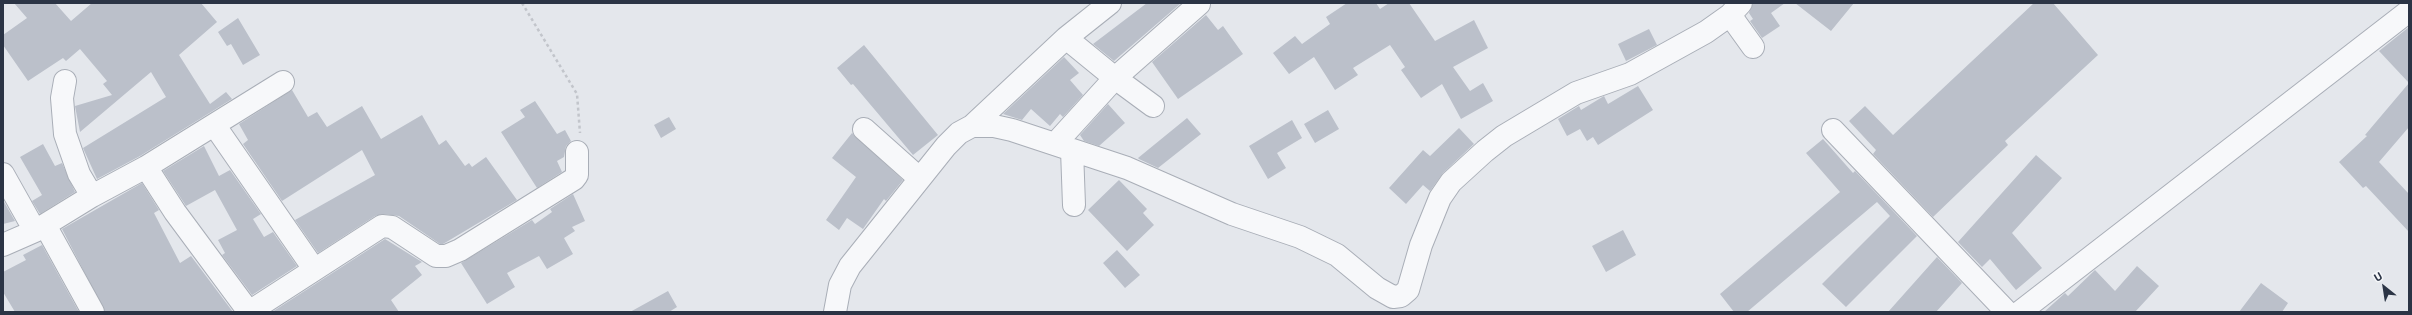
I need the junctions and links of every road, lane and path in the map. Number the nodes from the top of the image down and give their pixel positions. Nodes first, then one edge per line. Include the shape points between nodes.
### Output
1 (522, 3) edge
2 (1110, 3) edge
3 (1199, 4) edge
4 (1735, 9) edge
5 (2409, 11) edge
6 (1066, 38) junction
7 (1753, 47) dead end
8 (1116, 78) junction
9 (64, 81) dead end
10 (283, 82) dead end
11 (1153, 106) dead end
12 (215, 126) junction
13 (972, 126) junction
14 (864, 129) dead end
15 (1833, 130) dead end
16 (1064, 147) junction
17 (577, 152) joint
18 (146, 167) junction
19 (3, 174) edge
20 (919, 178) junction
21 (92, 196) junction
22 (1074, 205) dead end
23 (40, 228) junction
24 (3, 245) edge
25 (314, 269) junction
26 (836, 304) edge
27 (93, 312) edge
28 (249, 312) edge
29 (2007, 312) edge
30 (2020, 312) edge

1 - 17 path via 577,94 580,121
2 - 6 street
3 - 8 street
4 - 7 street
4 - 16 street via 1706,32 1648,65 1630,74 1593,85 1559,102 1485,151 1451,182 1440,198 1421,245 1408,290 1401,296 1393,296 1377,288 1337,255 1300,237 1232,214 1127,168
5 - 30 street
6 - 8 street
6 - 13 street
8 - 11 street
8 - 16 street
9 - 21 street via 62,98 65,134 79,174
10 - 12 street
12 - 18 street
12 - 25 street
13 - 16 street via 1000,128
13 - 20 street via 959,133
14 - 20 street
15 - 29 street
16 - 22 street
17 - 25 street via 577,175 574,179 460,250 446,256 436,256 392,227 382,226
18 - 21 street
18 - 28 street via 175,212
19 - 23 street
20 - 26 street via 850,266
21 - 23 street
23 - 24 street
23 - 27 street
25 - 28 street

